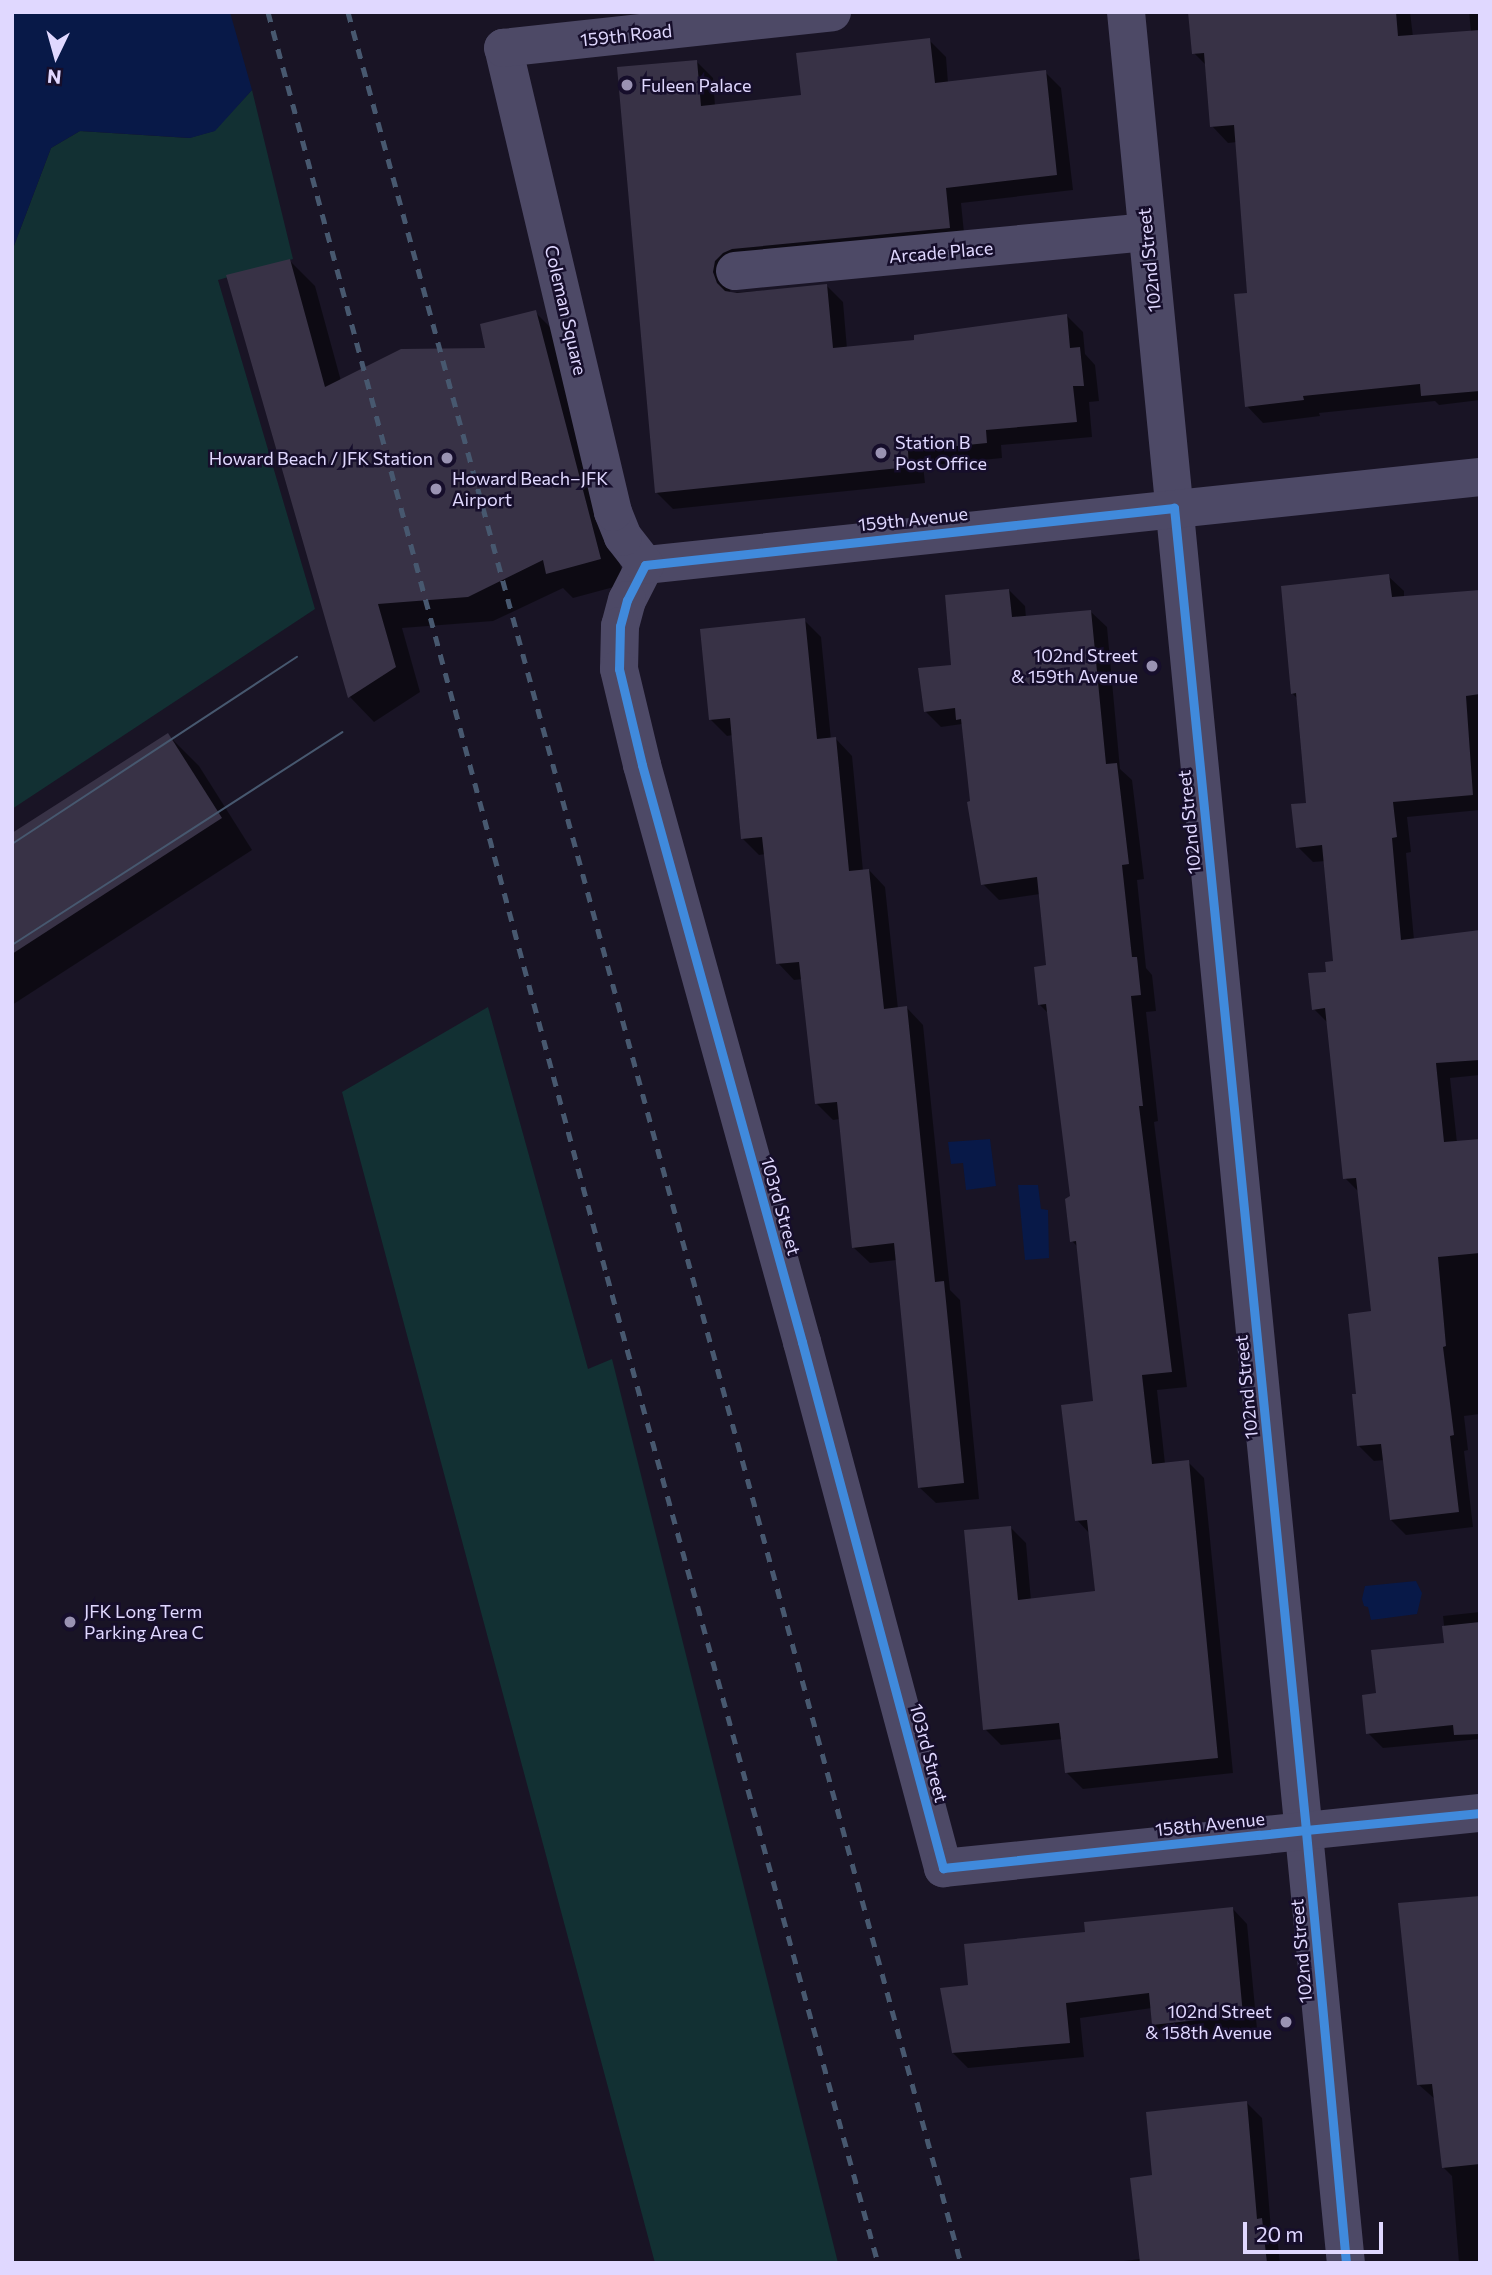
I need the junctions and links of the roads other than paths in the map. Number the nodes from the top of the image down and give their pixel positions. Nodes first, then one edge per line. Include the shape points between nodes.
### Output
1 (832, 12) edge
2 (1126, 12) edge
3 (503, 48) joint
4 (1146, 232) junction
5 (735, 271) dead end
6 (1480, 477) edge
7 (1174, 508) junction
8 (651, 563) junction
9 (1480, 1813) edge
10 (1306, 1830) junction
11 (943, 1868) joint
12 (1346, 2263) edge

1 - 3 street, 159th Road
2 - 4 street, 102nd Street
3 - 8 street, Coleman Square via 613,512 623,537
4 - 5 street, Arcade Place
4 - 7 street, 102nd Street
6 - 7 street, 159th Avenue
7 - 8 street, 159th Avenue
7 - 10 street, 102nd Street
8 - 11 street, 103rd Street via 627,600 620,626 619,669
9 - 10 street, 158th Avenue
10 - 11 street, 158th Avenue
10 - 12 street, 102nd Street

